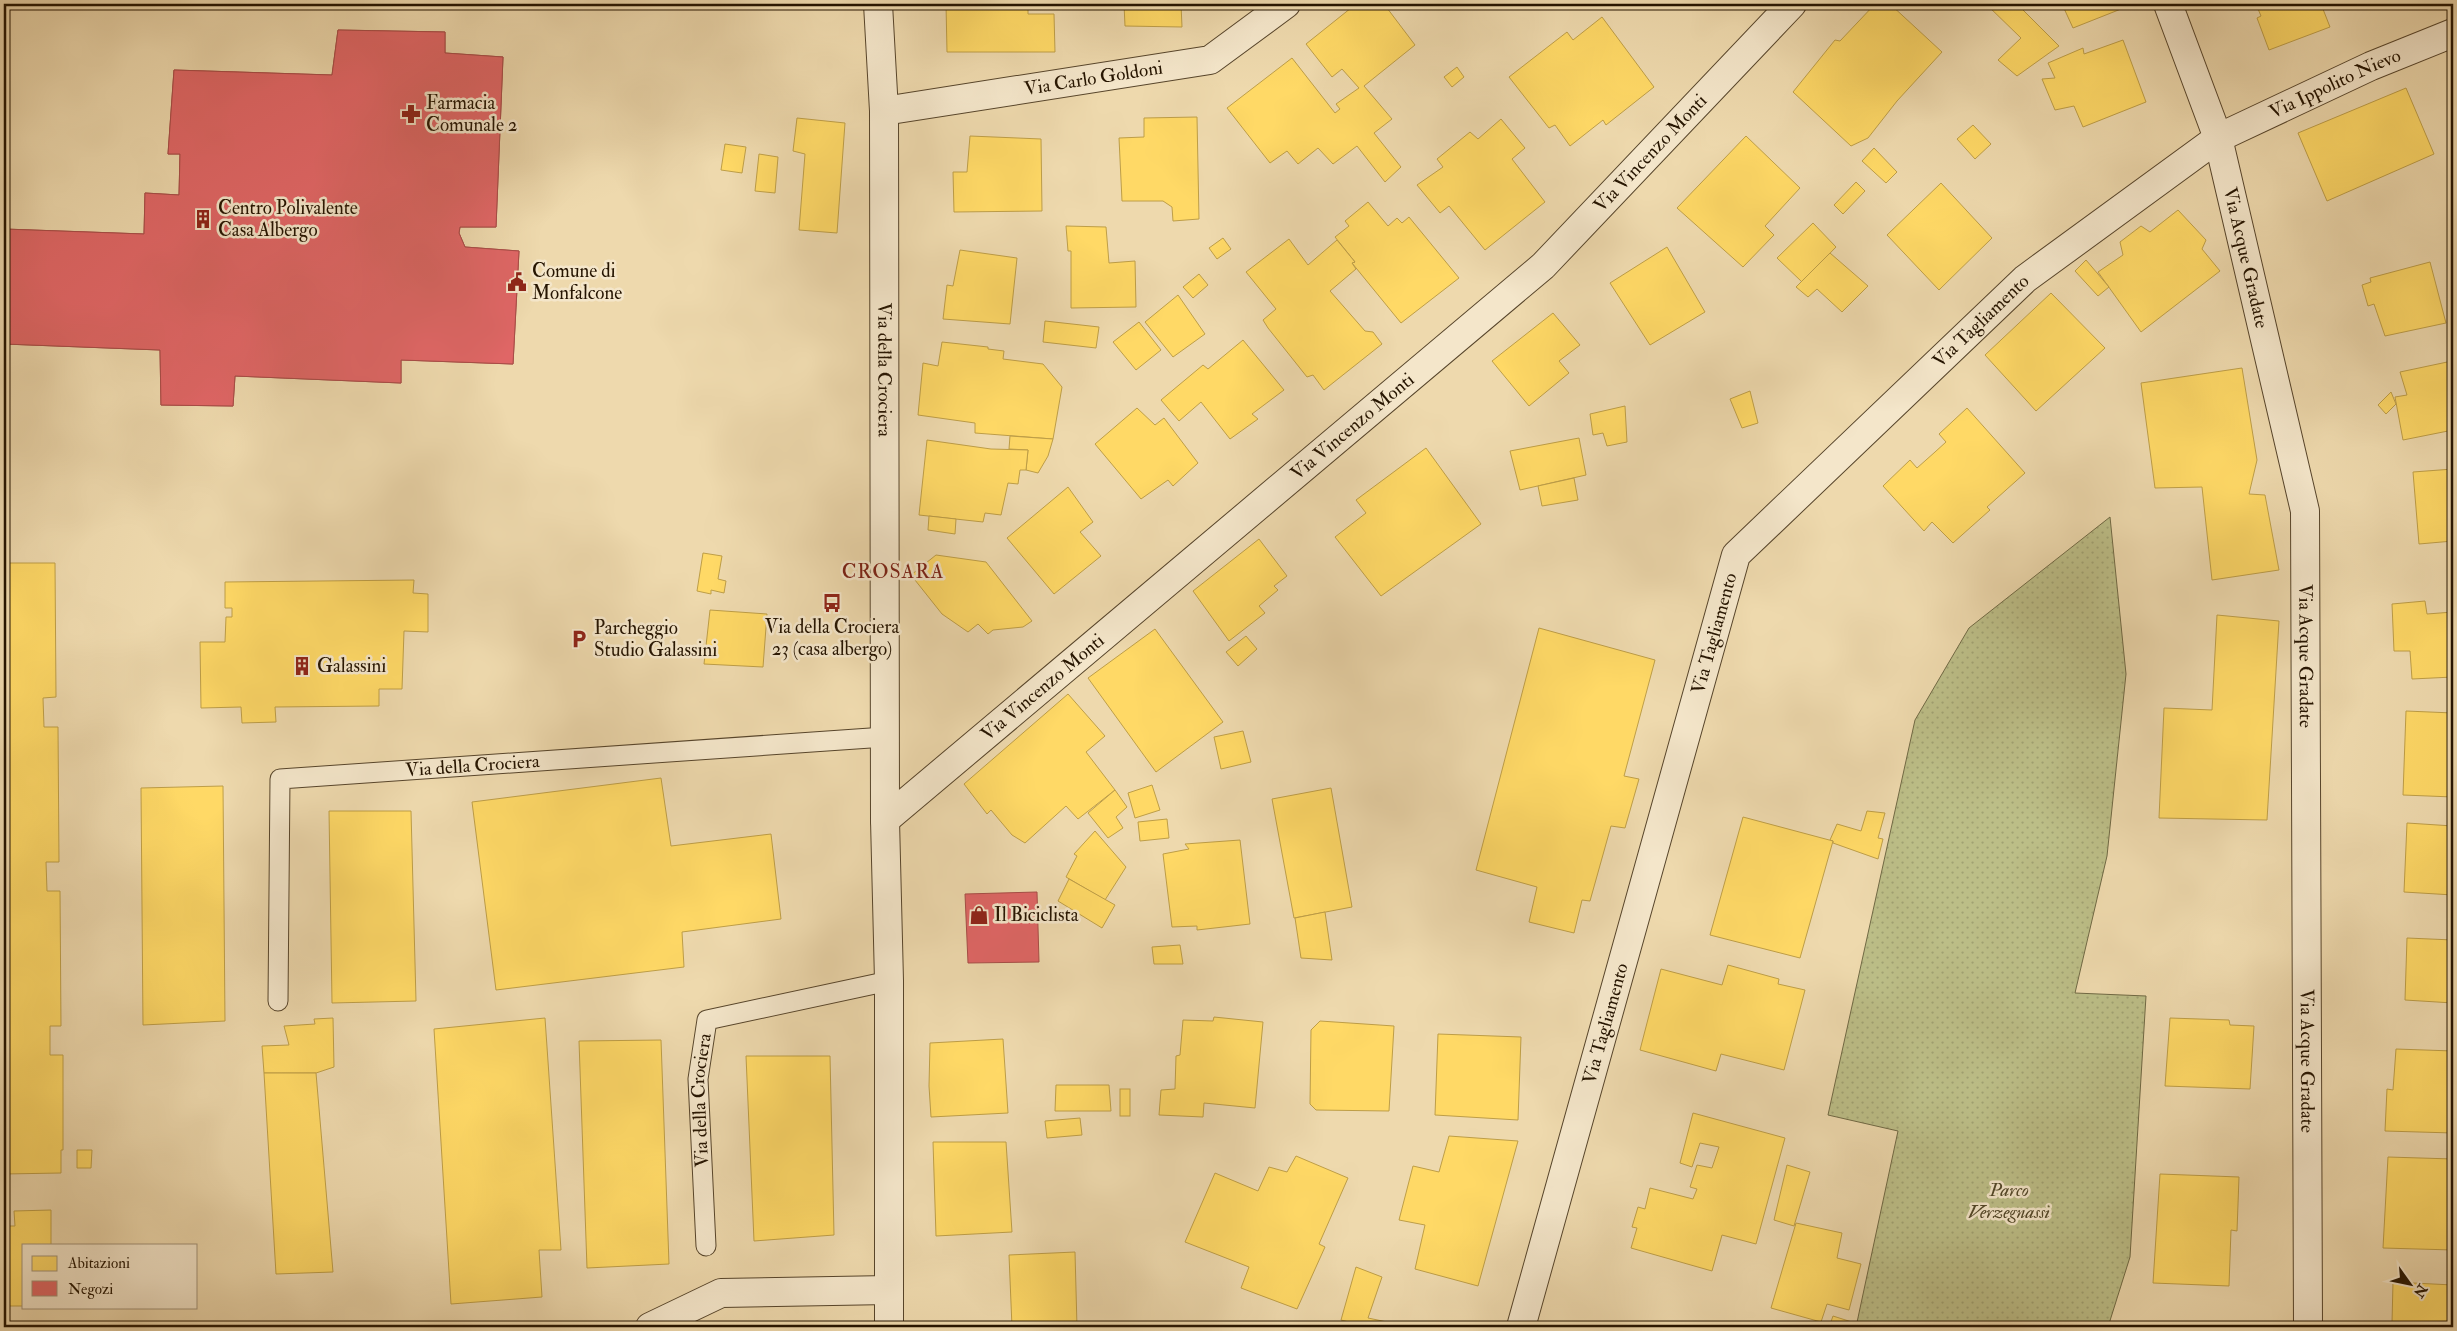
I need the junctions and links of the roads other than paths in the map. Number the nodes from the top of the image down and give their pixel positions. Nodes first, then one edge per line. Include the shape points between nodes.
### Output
1 (878, 4) edge
2 (1286, 4) edge
3 (1792, 4) edge
4 (2168, 4) edge
5 (2453, 33) edge
6 (884, 111) junction
7 (2218, 138) junction
8 (885, 738) junction
9 (885, 820) junction
10 (889, 981) junction
11 (278, 1001) dead end
12 (706, 1246) dead end
13 (889, 1290) junction
14 (650, 1327) edge
15 (889, 1327) edge
16 (1521, 1327) edge
17 (2308, 1327) edge

1 - 6 street, Via della Crociera
2 - 6 street, Via Carlo Goldoni via 1210,60
3 - 9 street, Via Vincenzo Monti via 1543,266
4 - 7 street, Via Acque Gradate
5 - 7 street, Via Ippolito Nievo via 2371,66
6 - 8 street, Via della Crociera
7 - 16 street, Via Tagliamento via 2025,279 1736,555
7 - 17 street, Via Acque Gradate via 2306,511
8 - 9 street, Via della Crociera
8 - 11 lane, Via della Crociera via 280,779
9 - 10 street, Via della Crociera
10 - 12 lane, Via della Crociera via 707,1020 698,1079
10 - 13 street, Via della Crociera
13 - 14 street via 721,1293
13 - 15 street, Via della Crociera

